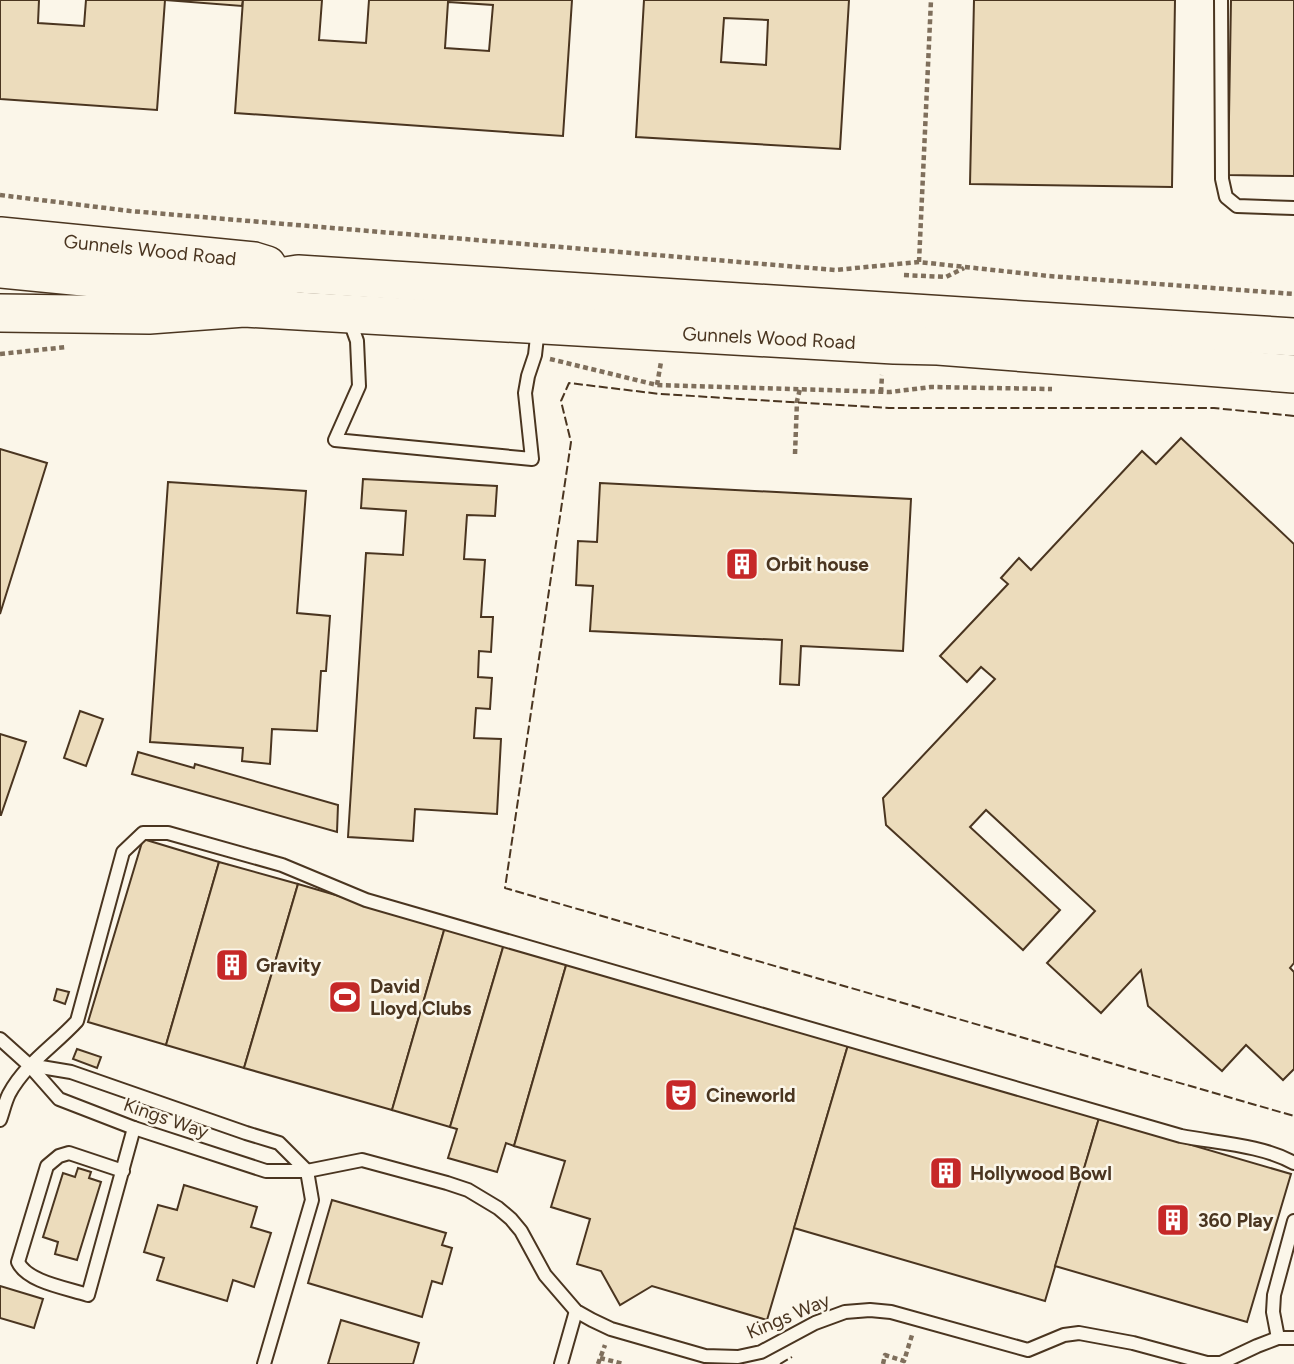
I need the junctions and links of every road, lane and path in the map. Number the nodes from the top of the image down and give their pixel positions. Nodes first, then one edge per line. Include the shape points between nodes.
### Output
1 (931, 0) edge
2 (1221, 0) edge
3 (0, 195) edge
4 (1294, 208) edge
5 (0, 236) edge
6 (919, 262) junction
7 (966, 267) junction
8 (0, 270) edge
9 (298, 274) junction
10 (904, 275) dead end
11 (165, 285) junction
12 (1294, 294) edge
13 (244, 308) junction
14 (0, 313) edge
15 (347, 313) junction
16 (1294, 337) edge
17 (537, 340) junction
18 (78, 346) dead end
19 (0, 354) edge
20 (661, 361) dead end
21 (883, 365) dead end
22 (1294, 374) edge
23 (657, 385) junction
24 (800, 389) junction
25 (1061, 389) dead end
26 (881, 392) junction
27 (795, 454) dead end
28 (0, 1039) edge
29 (29, 1065) junction
30 (0, 1120) edge
31 (134, 1128) junction
32 (1294, 1163) edge
33 (123, 1171) junction
34 (307, 1171) junction
35 (1294, 1221) edge
36 (576, 1311) junction
37 (1278, 1338) junction
38 (1294, 1338) edge
39 (1028, 1350) junction
40 (600, 1358) dead end
41 (737, 1360) edge
42 (904, 1360) dead end
43 (264, 1364) edge
44 (561, 1364) edge
45 (624, 1364) edge
46 (883, 1364) edge
47 (1029, 1364) edge

1 - 6 path
2 - 4 lane via 1222,179 1226,197 1237,206
3 - 6 path via 130,211 835,270
5 - 9 main road, Gunnels Wood Road via 254,261
6 - 7 path
7 - 10 path via 946,277
7 - 12 path
8 - 11 main road, Gunnels Wood Road
9 - 11 main road, Gunnels Wood Road
9 - 16 main road, Gunnels Wood Road
11 - 13 main road, Gunnels Wood Road
13 - 14 main road, Gunnels Wood Road via 149,315
13 - 15 main road, Gunnels Wood Road
15 - 17 main road, Gunnels Wood Road
15 - 17 lane via 356,341 359,386 335,440 532,459 525,393
17 - 22 main road, Gunnels Wood Road via 938,346
17 - 23 path
18 - 19 path
20 - 23 path
21 - 26 path
23 - 24 path
24 - 26 path
24 - 27 path
25 - 26 path via 931,387
28 - 29 lane, Kings Way
29 - 30 lane via 8,1095
29 - 31 lane, Kings Way via 59,1099
29 - 32 lane via 77,1021 123,852 143,833 168,833 282,865 366,900 1181,1136 1257,1149
29 - 34 lane, Kings Way via 71,1072 279,1143
31 - 33 lane
31 - 34 lane, Kings Way via 267,1171
33 - 33 lane via 88,1295 21,1269 18,1262 47,1166 69,1153
34 - 36 lane, Kings Way via 362,1160 447,1183 483,1198 521,1231 545,1275
34 - 43 lane via 312,1200
35 - 37 lane via 1273,1295
36 - 41 lane, Kings Way via 611,1329 705,1356
36 - 44 lane
37 - 38 lane
37 - 39 lane via 1221,1363 1079,1333
39 - 41 lane, Kings Way via 870,1310 845,1312 815,1323
39 - 47 lane
40 - 45 path
42 - 46 path via 885,1355

